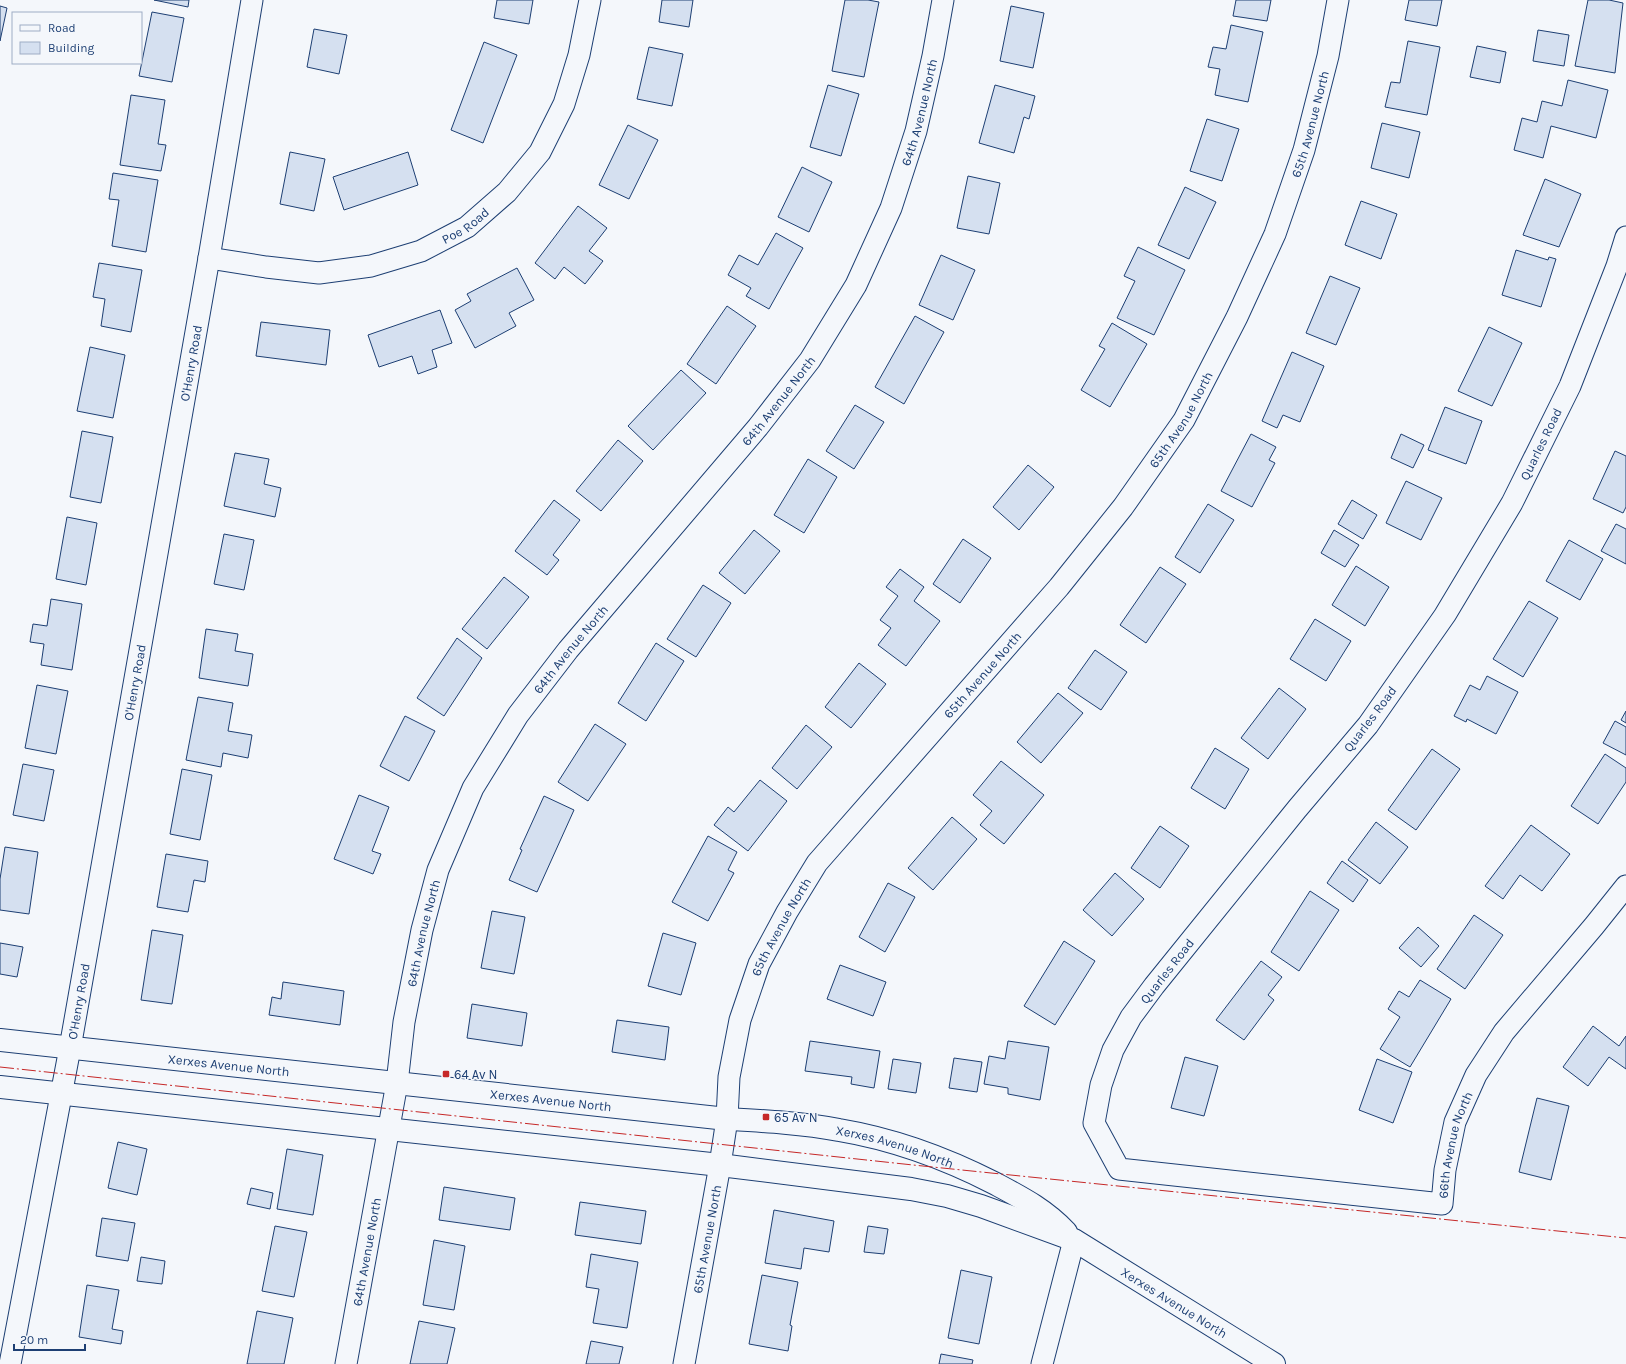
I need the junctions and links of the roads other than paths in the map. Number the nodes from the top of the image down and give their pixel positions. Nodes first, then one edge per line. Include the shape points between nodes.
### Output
1 (252, 0) edge
2 (590, 0) edge
3 (943, 0) edge
4 (1338, 0) edge
5 (1626, 237) edge
6 (208, 258) junction
7 (1626, 886) edge
8 (0, 1040) edge
9 (70, 1048) junction
10 (397, 1083) junction
11 (0, 1087) edge
12 (61, 1093) junction
13 (727, 1119) junction
14 (389, 1128) junction
15 (720, 1166) junction
16 (1119, 1169) joint
17 (1074, 1240) junction
18 (10, 1364) edge
19 (346, 1364) edge
20 (684, 1364) edge
21 (1042, 1364) edge
22 (1274, 1364) edge

1 - 6 street, O'Henry Road
2 - 6 street, Poe Road via 579,55 564,104 540,152 507,192 467,227 421,251 371,266 319,273 266,268
3 - 10 street, 64th Avenue North via 916,131 891,208 856,285 810,360 758,427 568,650 518,715 473,788 438,870 422,930 404,1022
4 - 13 street, 65th Avenue North via 1328,56 1304,150 1275,234 1237,317 1184,420 1123,507 1059,587 817,863 759,964 740,1020 729,1077
5 - 16 street, Quarles Road via 1570,386 1512,503 1445,615 1368,725 1154,986 1131,1017 1113,1050 1101,1085 1094,1123
6 - 9 street, O'Henry Road
7 - 16 street, 66th Avenue North via 1504,1032 1476,1075 1455,1122 1442,1204
8 - 9 street, Xerxes Avenue North
9 - 10 street, Xerxes Avenue North
9 - 12 street, O'Henry Road
10 - 13 street, Xerxes Avenue North
10 - 14 street, 64th Avenue North
11 - 12 street, Xerxes Avenue North
12 - 14 street, Xerxes Avenue North
12 - 18 street, O'Henry Road
13 - 15 street, 65th Avenue North
13 - 17 street, Xerxes Avenue North via 839,1130 894,1142 969,1170 1024,1199 1051,1217
14 - 15 street, Xerxes Avenue North
14 - 19 street, 64th Avenue North
15 - 17 street, Xerxes Avenue North via 911,1189 947,1196
15 - 20 street, 65th Avenue North
17 - 21 street
17 - 22 street, Xerxes Avenue North

